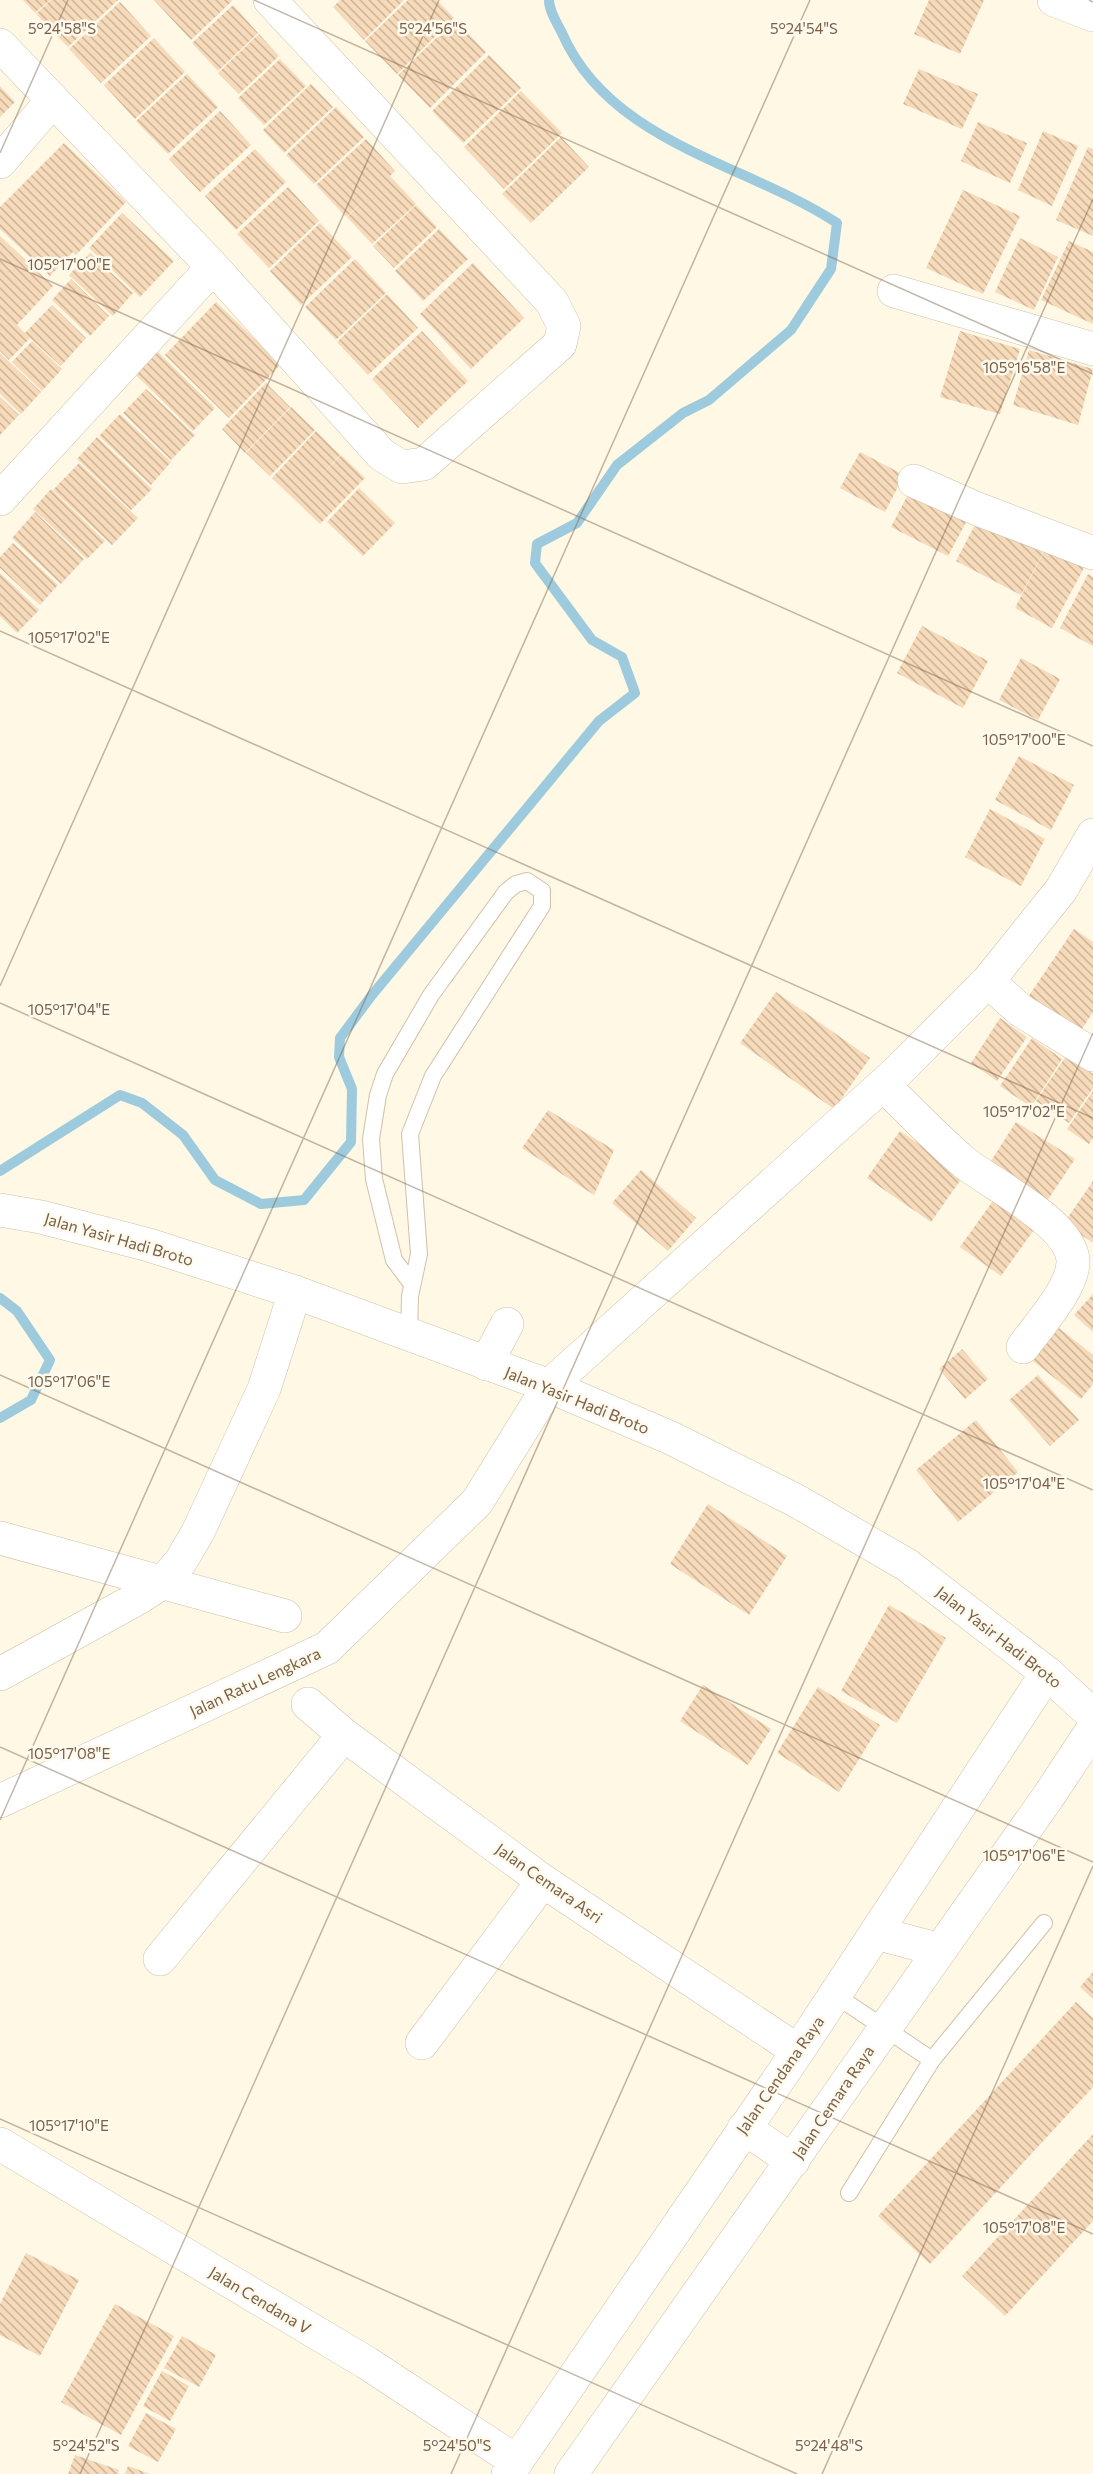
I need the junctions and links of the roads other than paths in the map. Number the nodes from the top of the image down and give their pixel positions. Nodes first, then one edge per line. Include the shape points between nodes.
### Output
1 (270, 0) edge
2 (1054, 0) edge
3 (1093, 15) edge
4 (0, 45) edge
5 (52, 101) junction
6 (0, 162) edge
7 (213, 267) junction
8 (894, 291) dead end
9 (1093, 349) edge
10 (914, 481) dead end
11 (0, 499) edge
12 (1093, 553) edge
13 (1093, 835) edge
14 (988, 981) junction
15 (1093, 1055) edge
16 (883, 1084) junction
17 (0, 1210) edge
18 (412, 1284) junction
19 (295, 1292) junction
20 (507, 1324) dead end
21 (409, 1336) junction
22 (1023, 1347) dead end
23 (486, 1364) junction
24 (549, 1386) junction
25 (0, 1538) edge
26 (164, 1582) junction
27 (285, 1616) dead end
28 (1047, 1673) junction
29 (0, 1674) edge
30 (308, 1704) dead end
31 (1093, 1715) edge
32 (1093, 1729) edge
33 (344, 1735) junction
34 (0, 1801) edge
35 (543, 1881) junction
36 (1044, 1923) dead end
37 (876, 1933) junction
38 (940, 1950) junction
39 (160, 1959) dead end
40 (835, 1995) junction
41 (884, 2028) junction
42 (422, 2043) dead end
43 (798, 2051) junction
44 (932, 2060) junction
45 (744, 2127) junction
46 (0, 2144) edge
47 (793, 2161) junction
48 (849, 2193) dead end
49 (512, 2467) edge
50 (571, 2474) edge

1 - 7 street via 552,303 564,326 560,344 424,464 402,467 382,454
2 - 3 street
4 - 5 street
5 - 6 street
5 - 7 street
7 - 11 street
8 - 9 street
10 - 12 street
13 - 14 street, Jalan Ratu Lengkara via 1061,890
14 - 15 street via 1020,1010
14 - 16 street, Jalan Ratu Lengkara
16 - 22 street via 965,1163 1048,1222 1071,1247 1074,1263 1068,1285
16 - 24 street, Jalan Ratu Lengkara
17 - 19 street, Jalan Yasir Hadi Broto via 149,1245
18 - 18 lane via 394,1260 374,1179 371,1138 378,1095 385,1074 431,995 506,892 527,882 542,891 542,906 433,1076 410,1134 419,1254
18 - 21 lane
19 - 21 street, Jalan Yasir Hadi Broto
19 - 26 street via 264,1389 198,1532 182,1561
20 - 23 street
21 - 23 street, Jalan Yasir Hadi Broto
23 - 24 street, Jalan Yasir Hadi Broto
24 - 28 street, Jalan Yasir Hadi Broto via 670,1438 795,1500 907,1565
24 - 34 street, Jalan Ratu Lengkara via 477,1502 327,1648
25 - 26 street
26 - 27 street
26 - 29 street
28 - 31 street, Jalan Yasir Hadi Broto
28 - 37 street, Jalan Cendana Raya
30 - 33 street, Jalan Cemara Asri
32 - 38 street, Jalan Cemara Raya
33 - 35 street, Jalan Cemara Asri
33 - 39 street
35 - 42 street
35 - 43 street, Jalan Cemara Asri
36 - 44 lane
37 - 38 street
37 - 40 street, Jalan Cendana Raya
38 - 41 street, Jalan Cemara Raya
40 - 41 lane
40 - 43 street, Jalan Cendana Raya
41 - 44 lane
41 - 47 street, Jalan Cemara Raya
43 - 45 street, Jalan Cendana Raya
44 - 48 lane
45 - 47 street
45 - 49 street, Jalan Cendana Raya
46 - 49 street, Jalan Cendana V via 367,2363
47 - 50 street, Jalan Cemara Raya

